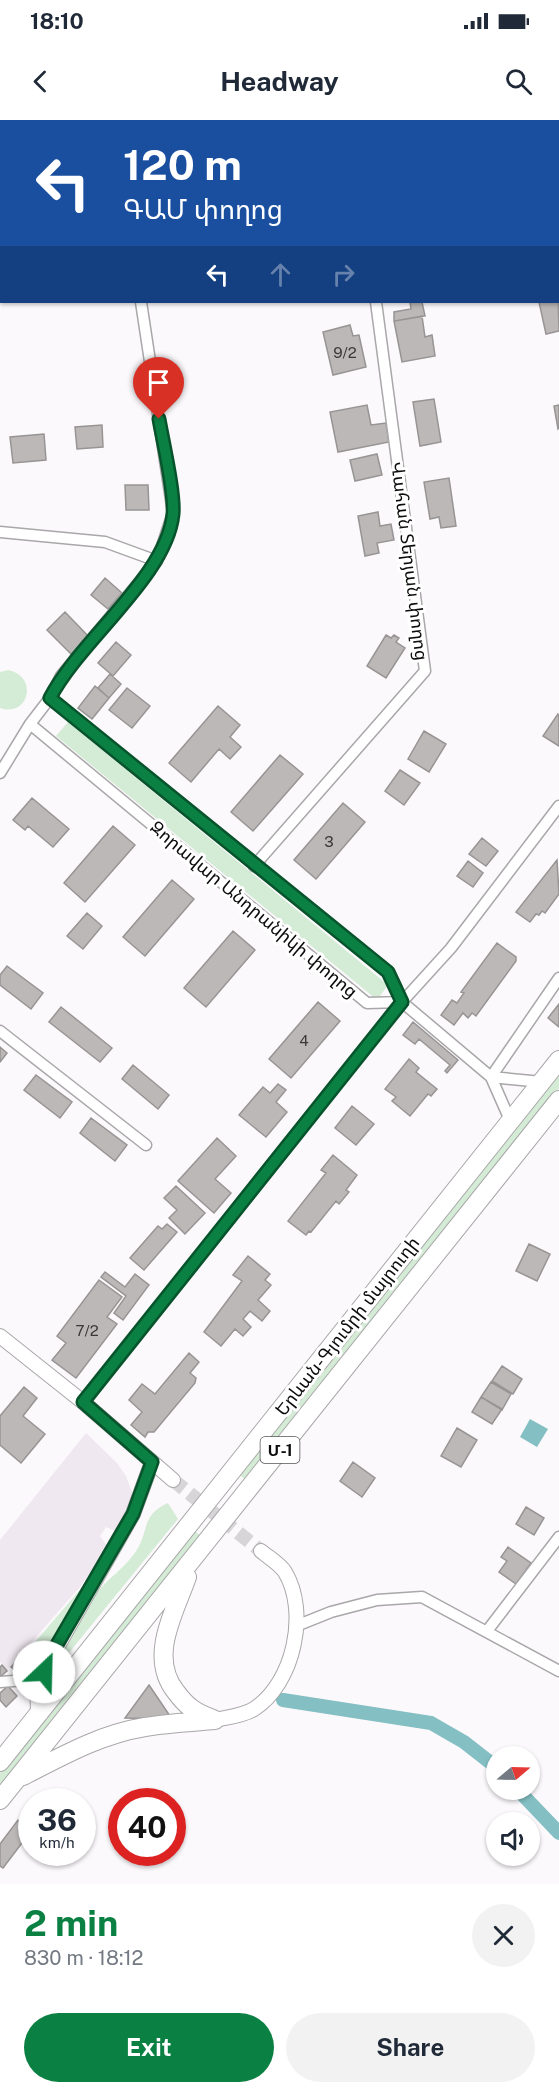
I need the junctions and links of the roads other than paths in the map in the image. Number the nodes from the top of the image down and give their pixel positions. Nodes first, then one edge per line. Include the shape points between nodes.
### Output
1 (141, 303) edge
2 (376, 303) edge
3 (0, 532) edge
4 (157, 561) junction
5 (50, 698) junction
6 (30, 724) junction
7 (0, 773) edge
8 (559, 806) edge
9 (254, 866) junction
10 (559, 978) edge
11 (402, 1002) junction
12 (0, 1030) edge
13 (559, 1060) edge
14 (491, 1077) junction
15 (542, 1082) junction
16 (559, 1100) edge
17 (510, 1120) junction
18 (146, 1145) dead end
19 (0, 1336) edge
20 (83, 1402) junction
21 (152, 1462) junction
22 (173, 1480) tunnel mouth
23 (559, 1537) edge
24 (261, 1551) tunnel mouth
25 (192, 1563) junction
26 (296, 1626) junction
27 (487, 1631) junction
28 (559, 1671) edge
29 (68, 1676) junction
30 (39, 1679) junction
31 (0, 1682) edge
32 (40, 1712) junction
33 (215, 1720) junction
34 (0, 1762) edge
35 (16, 1780) junction
36 (0, 1800) edge

1 - 4 street via 173,513
2 - 9 street, Վահան Տերյան փողոց via 424,671
3 - 4 street via 105,542
4 - 5 street via 61,676
5 - 6 street
5 - 9 street, Զորավար Անդրանիկի փողոց
6 - 7 street
6 - 11 street, Զորավար Անդրանիկի փողոց via 367,1003
8 - 11 street via 451,948
9 - 11 street, Զորավար Անդրանիկի փողոց via 388,972
10 - 14 street
11 - 14 street
11 - 20 street
12 - 18 street
13 - 15 highway, Երևան-Գյումրի մայրուղի / Մ-1
14 - 15 street
14 - 17 street
15 - 17 highway, Երևան-Գյումրի մայրուղի / Մ-1
16 - 25 highway, Երևան-Գյումրի մայրուղի / Մ-1
17 - 29 highway, Երևան-Գյումրի մայրուղի / Մ-1
19 - 20 street
20 - 21 street
21 - 22 street
21 - 30 street via 133,1514
23 - 27 street
24 - 26 street via 284,1570 295,1599
25 - 33 highway via 164,1640 162,1664 169,1683 184,1702 195,1713
25 - 35 highway, Երևան-Գյումրի մայրուղի / Մ-1
26 - 27 street via 377,1600 422,1597
26 - 33 street via 283,1677 271,1694 254,1709
27 - 28 street
29 - 30 highway
29 - 32 highway, Երևան-Գյումրի մայրուղի / Մ-1
30 - 31 street
30 - 32 highway
32 - 34 highway, Երևան-Գյումրի մայրուղի / Մ-1
33 - 35 highway via 120,1733 83,1745
35 - 36 highway, Երևան-Գյումրի մայրուղի / Մ-1

